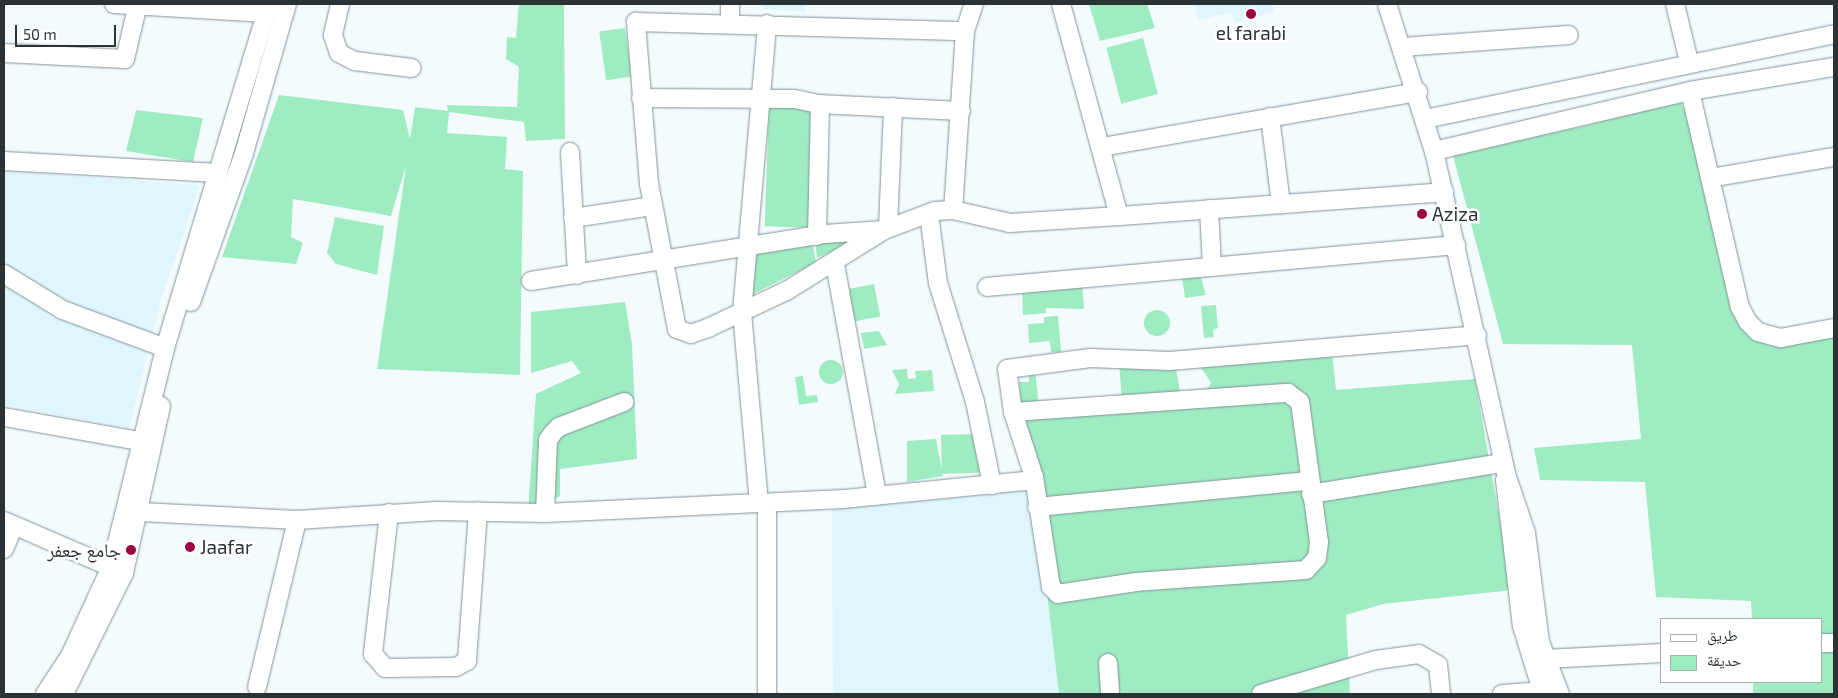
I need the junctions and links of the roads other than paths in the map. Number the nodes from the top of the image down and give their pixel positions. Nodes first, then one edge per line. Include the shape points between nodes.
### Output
1 (114, 4) edge
2 (287, 4) edge
3 (340, 4) edge
4 (730, 4) edge
5 (974, 4) edge
6 (1061, 4) edge
7 (1387, 4) edge
8 (1675, 4) edge
9 (138, 5) edge
10 (267, 8) edge
11 (658, 12) edge
12 (730, 22) junction
13 (767, 24) junction
14 (965, 31) junction
15 (1569, 34) dead end
16 (1834, 34) edge
17 (1402, 47) junction
18 (4, 54) edge
19 (1689, 62) junction
20 (1834, 67) edge
21 (412, 68) dead end
22 (1418, 92) junction
23 (1690, 92) junction
24 (641, 98) junction
25 (761, 102) junction
26 (820, 104) junction
27 (893, 107) junction
28 (961, 111) junction
29 (1270, 117) junction
30 (1425, 119) junction
31 (1102, 147) junction
32 (1434, 151) junction
33 (570, 152) dead end
34 (1834, 157) edge
35 (4, 161) edge
36 (218, 173) junction
37 (1710, 178) junction
38 (1444, 192) junction
39 (1281, 204) junction
40 (652, 206) junction
41 (1209, 209) junction
42 (953, 210) junction
43 (929, 214) junction
44 (1119, 216) junction
45 (574, 218) junction
46 (886, 229) junction
47 (817, 236) junction
48 (1456, 245) junction
49 (746, 249) junction
50 (661, 262) junction
51 (834, 264) junction
52 (1212, 267) junction
53 (4, 274) edge
54 (577, 275) junction
55 (531, 281) dead end
56 (987, 287) dead end
57 (742, 312) junction
58 (1834, 328) edge
59 (1477, 335) junction
60 (165, 348) junction
61 (624, 402) dead end
62 (1013, 412) junction
63 (4, 417) edge
64 (146, 443) junction
65 (1504, 469) junction
66 (1034, 480) junction
67 (992, 485) junction
68 (1310, 488) junction
69 (876, 495) junction
70 (763, 503) junction
71 (1037, 507) junction
72 (478, 511) junction
73 (141, 512) junction
74 (389, 513) junction
75 (544, 513) junction
76 (297, 520) junction
77 (9, 524) edge
78 (4, 549) edge
79 (110, 567) junction
80 (1660, 653) edge
81 (1545, 659) junction
82 (1108, 663) dead end
83 (256, 687) dead end
84 (1542, 692) edge
85 (45, 694) edge
86 (64, 694) edge
87 (767, 694) edge
88 (1110, 694) edge
89 (1261, 694) edge
90 (1442, 694) edge
91 (1502, 694) edge
92 (1560, 694) edge

1 - 9 street
2 - 64 street via 259,106
3 - 21 street via 334,35 339,53 355,61
4 - 12 street
5 - 14 street
6 - 31 street
7 - 17 street
8 - 19 street
9 - 10 street
9 - 18 street via 125,59
10 - 36 street
11 - 12 street
11 - 24 street via 634,24
12 - 13 street
13 - 14 street
13 - 25 street
14 - 28 street
15 - 17 street
16 - 19 street
17 - 22 street
19 - 30 street
20 - 23 street
22 - 29 street
22 - 30 street
23 - 32 street
23 - 37 street
24 - 25 street
24 - 40 street
25 - 26 street via 795,99
25 - 49 street
26 - 27 street
26 - 47 street
27 - 28 street
27 - 46 street
28 - 42 street
29 - 31 street
29 - 39 street
30 - 32 street
31 - 44 street
32 - 38 street
33 - 45 street
34 - 37 street
35 - 36 street
36 - 60 street
37 - 58 street via 1748,322 1758,332 1780,338
38 - 39 street
38 - 48 street
39 - 41 street
40 - 45 street
40 - 50 street
41 - 44 street
41 - 52 street
42 - 43 street
42 - 44 street via 1010,223
43 - 46 street
43 - 67 street via 938,283 975,402
45 - 54 street
46 - 47 street
46 - 51 street
47 - 49 street
48 - 52 street
48 - 59 street
49 - 50 street
49 - 57 street
50 - 54 street
50 - 57 street via 674,325 684,334
51 - 57 street
51 - 69 street
52 - 56 street
53 - 60 street via 63,310
54 - 55 street
57 - 70 street
59 - 62 street via 1170,361 1090,358 1012,365 1006,372
59 - 65 street
60 - 64 street
61 - 75 street via 559,427 552,434
62 - 66 street
62 - 68 street via 1288,393 1300,402
63 - 64 street
64 - 73 street
64 - 79 street
65 - 68 street
65 - 81 street via 1526,533
65 - 84 street via 1504,495 1522,626
66 - 67 street
66 - 71 street
67 - 69 street
68 - 71 street
68 - 71 street via 1318,542 1317,558 1306,570 1136,582 1066,594 1051,587
69 - 70 street
70 - 75 street
70 - 87 street
72 - 74 street
72 - 74 street via 467,661 456,667 385,668 373,654
72 - 75 street
73 - 76 street
73 - 86 street via 113,602
74 - 76 street
76 - 83 street
77 - 78 street
77 - 79 street
79 - 85 street via 70,656
80 - 81 street
81 - 92 street
82 - 88 street
84 - 91 street
89 - 90 street via 1376,660 1419,654 1438,665

